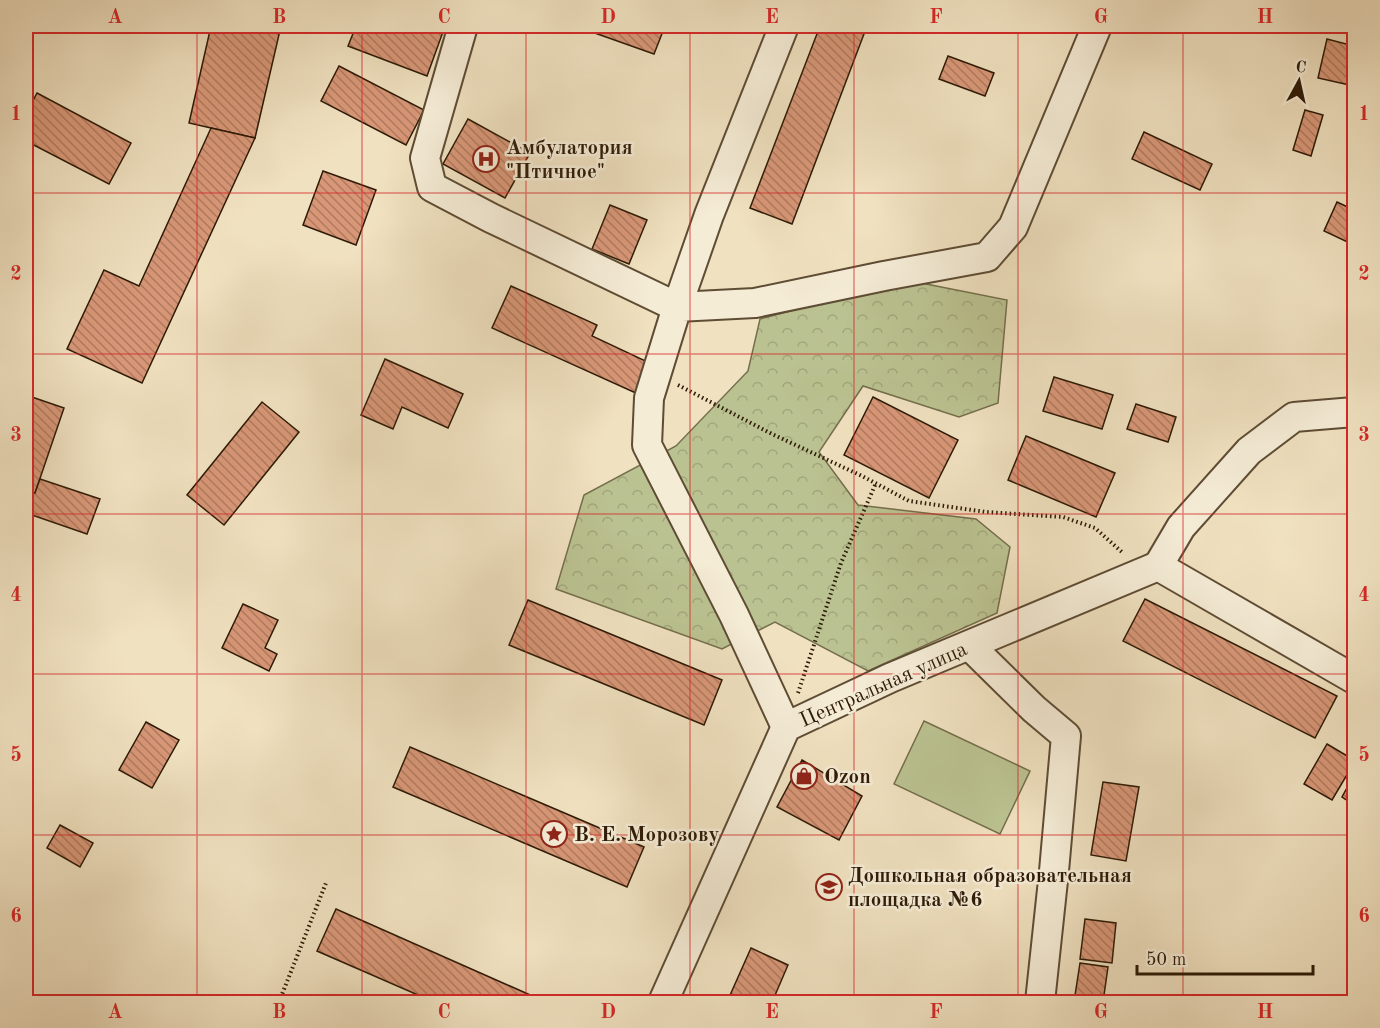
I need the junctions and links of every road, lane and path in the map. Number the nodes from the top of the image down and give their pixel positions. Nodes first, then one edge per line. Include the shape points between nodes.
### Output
1 (463, 26) edge
2 (784, 26) edge
3 (1097, 26) edge
4 (677, 307) junction
5 (656, 373) junction
6 (1354, 412) edge
7 (876, 483) junction
8 (1150, 569) junction
9 (970, 646) junction
10 (1354, 679) edge
11 (786, 727) junction
12 (326, 883) dead end
13 (279, 1002) edge
14 (663, 1002) edge
15 (1040, 1002) edge

1 - 4 street via 425,158 432,186
2 - 4 street
3 - 4 street via 1013,227 987,257 755,303
4 - 5 street
5 - 7 path
5 - 11 street via 649,398 647,445
6 - 8 street via 1294,417 1249,451 1181,527
7 - 8 path via 909,501 1063,517 1095,528
7 - 11 path via 842,563
8 - 9 street, Центральная улица
8 - 10 street
9 - 11 street, Центральная улица
9 - 15 street via 1066,736
11 - 14 street, Центральная улица
12 - 13 path

